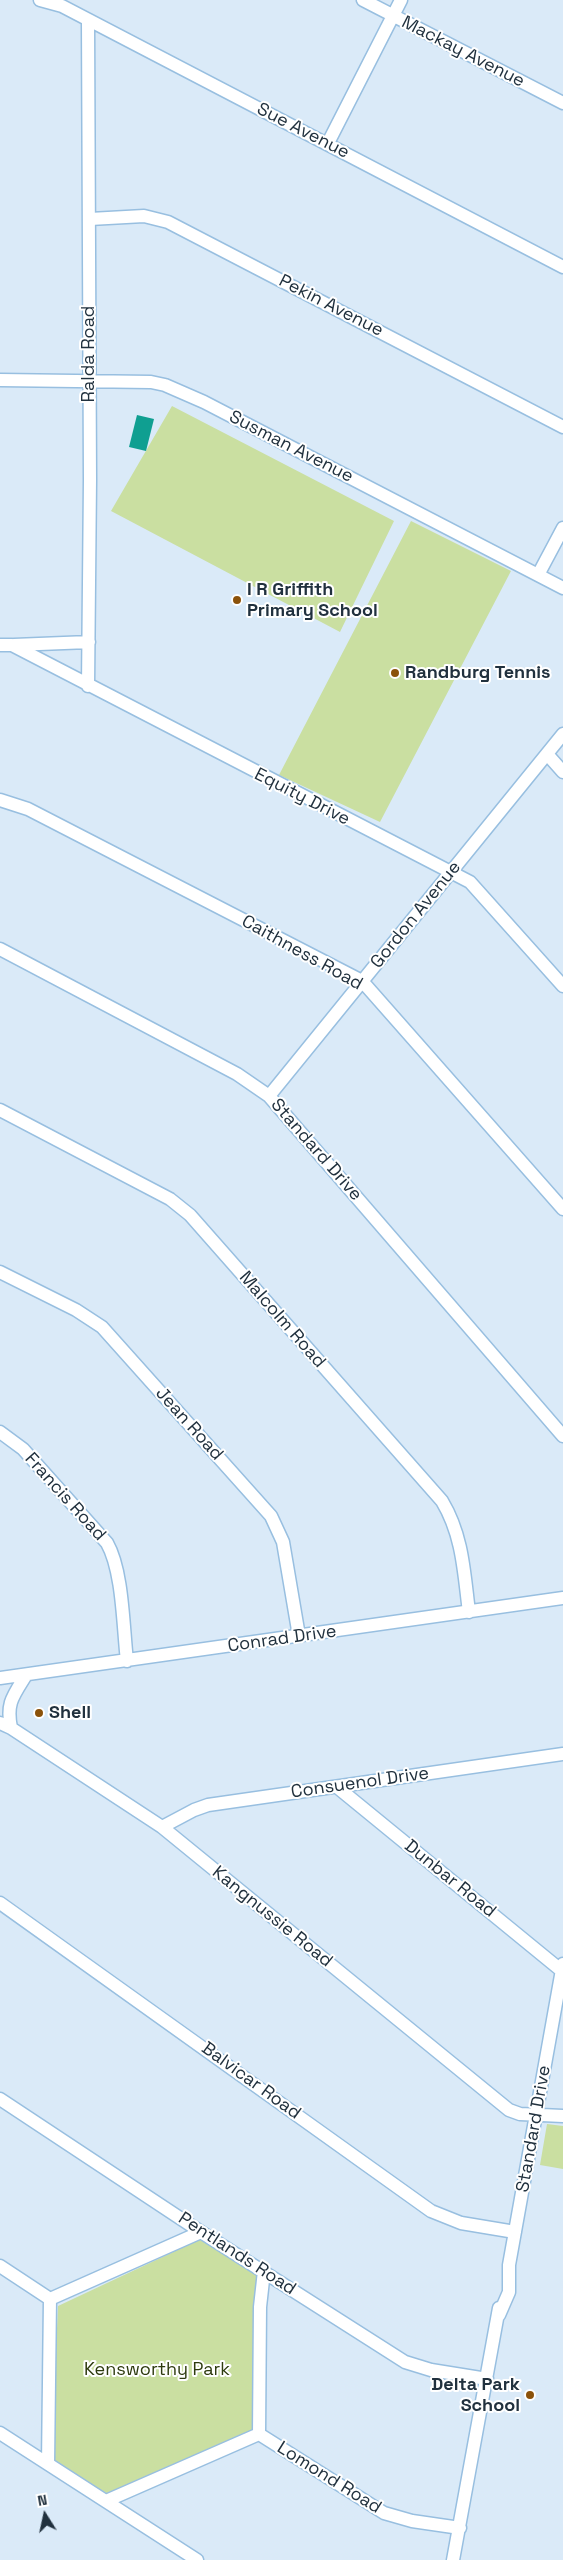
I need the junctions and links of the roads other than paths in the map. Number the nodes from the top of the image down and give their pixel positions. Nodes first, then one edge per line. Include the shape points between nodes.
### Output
1 (40, 0) edge
2 (363, 0) edge
3 (401, 0) edge
4 (392, 15) junction
5 (88, 22) junction
6 (563, 103) edge
7 (328, 143) junction
8 (90, 219) junction
9 (563, 267) edge
10 (0, 380) edge
11 (89, 380) junction
12 (563, 427) edge
13 (563, 528) edge
14 (538, 575) junction
15 (563, 588) edge
16 (89, 642) junction
17 (6, 645) edge
18 (88, 686) junction
19 (563, 734) edge
20 (547, 754) junction
21 (563, 772) edge
22 (0, 800) edge
23 (450, 874) junction
24 (0, 949) edge
25 (362, 981) junction
26 (563, 986) edge
27 (270, 1096) junction
28 (0, 1110) edge
29 (563, 1209) edge
30 (0, 1272) edge
31 (0, 1432) edge
32 (563, 1436) edge
33 (563, 1598) edge
34 (469, 1612) junction
35 (299, 1636) junction
36 (127, 1661) junction
37 (26, 1675) junction
38 (0, 1678) edge
39 (5, 1726) edge
40 (563, 1754) edge
41 (337, 1787) junction
42 (162, 1827) junction
43 (0, 1903) edge
44 (562, 1968) edge
45 (560, 1992) edge
46 (0, 2099) edge
47 (537, 2114) junction
48 (563, 2116) edge
49 (201, 2232) junction
50 (514, 2232) junction
51 (0, 2266) edge
52 (264, 2271) junction
53 (50, 2299) junction
54 (486, 2379) junction
55 (0, 2433) edge
56 (258, 2434) junction
57 (48, 2464) junction
58 (106, 2501) junction
59 (460, 2528) junction
60 (197, 2560) edge
61 (453, 2560) edge

1 - 5 street, Sue Avenue via 62,6
2 - 4 street, Mackay Avenue
3 - 4 street
4 - 6 street, Mackay Avenue
4 - 7 street
5 - 7 street, Sue Avenue
5 - 8 street, Ralda Road
7 - 9 street, Sue Avenue
8 - 11 street, Ralda Road
8 - 12 street, Pekin Avenue via 144,216 168,222
10 - 11 street, Susman Avenue
11 - 14 street, Susman Avenue via 151,382 180,391
11 - 16 street, Ralda Road
13 - 14 street
14 - 15 street, Susman Avenue
16 - 17 street, Equity Drive
16 - 18 street, Ralda Road
17 - 18 street, Equity Drive
18 - 23 street, Equity Drive
19 - 20 street, Gordon Avenue
20 - 21 street
20 - 23 street, Gordon Avenue
22 - 25 street, Caithness Road via 28,809
23 - 25 street, Gordon Avenue
23 - 26 street, Equity Drive via 477,888
24 - 27 street, Standard Drive via 237,1074
25 - 27 street, Gordon Avenue
25 - 29 street, Caithness Road
27 - 32 street, Standard Drive
28 - 34 street, Malcolm Road via 170,1199 190,1215 442,1501 453,1519 462,1550
30 - 35 street, Jean Road via 76,1310 102,1327 271,1516 283,1542
31 - 36 street, Francis Road via 23,1449 107,1543 117,1579
33 - 34 street, Conrad Drive
34 - 35 street, Conrad Drive
35 - 36 street, Conrad Drive
36 - 37 street, Conrad Drive
37 - 38 street, Conrad Drive
37 - 39 street via 10,1699
39 - 42 street, Kangnussie Road
40 - 41 street, Consuenol Drive
41 - 42 street, Consuenol Drive via 208,1805
41 - 44 street, Dunbar Road
42 - 47 street, Kangnussie Road via 501,2104 520,2114
43 - 50 street, Balvicar Road via 430,2211 454,2221
44 - 45 street, Standard Drive
45 - 47 street, Standard Drive
46 - 49 street, Pentlands Road
47 - 48 street, Kangnussie Road
47 - 50 street, Standard Drive
49 - 52 street, Pentlands Road
49 - 53 street
50 - 54 street, Standard Drive
51 - 53 street
52 - 54 street, Pentlands Road via 405,2362
52 - 56 street via 260,2308
53 - 57 street
54 - 59 street, Standard Drive
55 - 57 street
56 - 58 street
56 - 59 street, Lomond Road via 384,2513
57 - 58 street
58 - 60 street
59 - 61 street, Standard Drive

